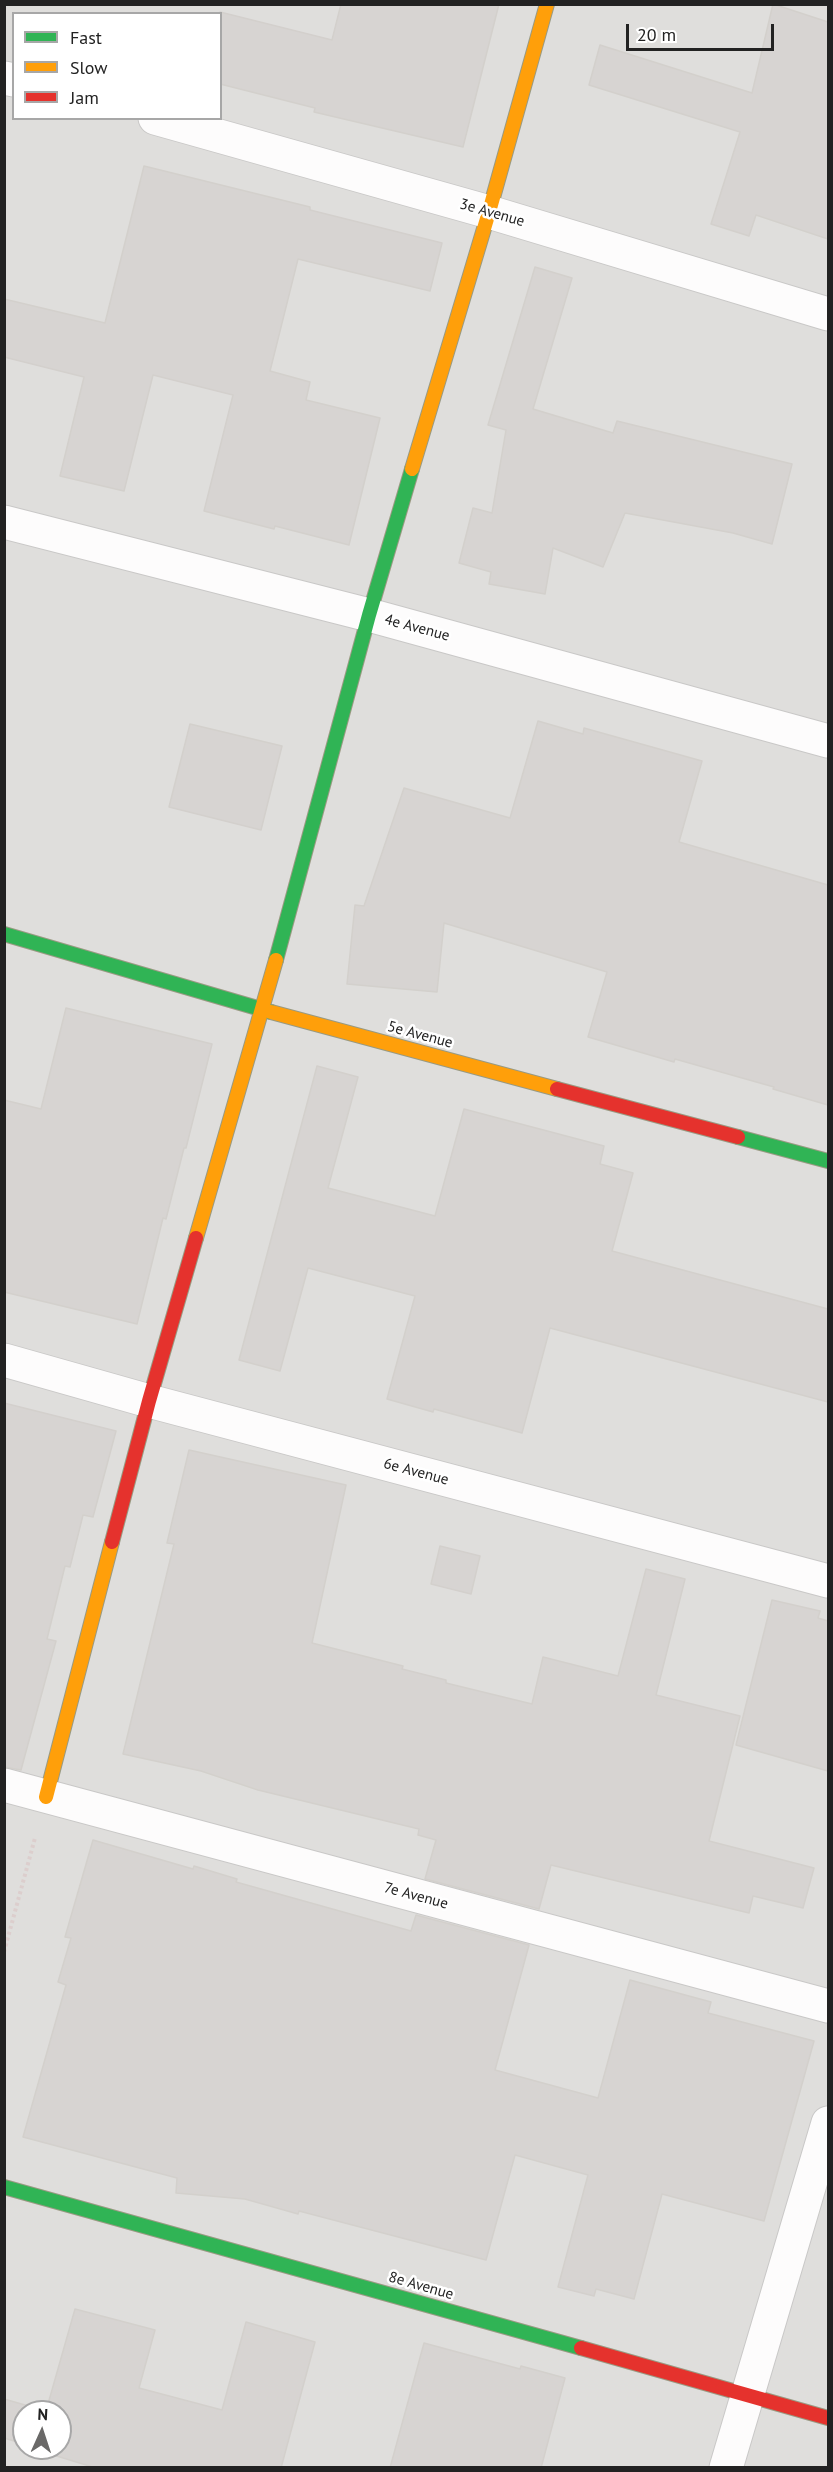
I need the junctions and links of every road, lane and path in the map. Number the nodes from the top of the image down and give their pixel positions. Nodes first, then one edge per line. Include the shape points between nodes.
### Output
1 (547, 4) edge
2 (161, 120) edge
3 (489, 212) junction
4 (828, 314) edge
5 (4, 522) edge
6 (369, 615) junction
7 (828, 741) edge
8 (4, 934) edge
9 (262, 1010) junction
10 (828, 1161) edge
11 (4, 1360) edge
12 (149, 1401) junction
13 (828, 1581) edge
14 (4, 1785) edge
15 (46, 1797) junction
16 (4, 1952) edge
17 (828, 2006) edge
18 (828, 2123) edge
19 (4, 2187) edge
20 (747, 2394) junction
21 (828, 2418) edge
22 (726, 2468) edge

1 - 3 street
2 - 3 street, 3e Avenue
3 - 4 street, 3e Avenue
3 - 6 street
5 - 6 street, 4e Avenue
6 - 7 street, 4e Avenue
6 - 9 street
8 - 9 street, 5e Avenue
9 - 10 street, 5e Avenue
9 - 12 street
11 - 12 street, 6e Avenue
12 - 13 street, 6e Avenue
12 - 15 street
14 - 15 street, 7e Avenue
15 - 16 path
15 - 17 street, 7e Avenue
18 - 20 street
19 - 20 street, 8e Avenue
20 - 21 street, 8e Avenue
20 - 22 street

